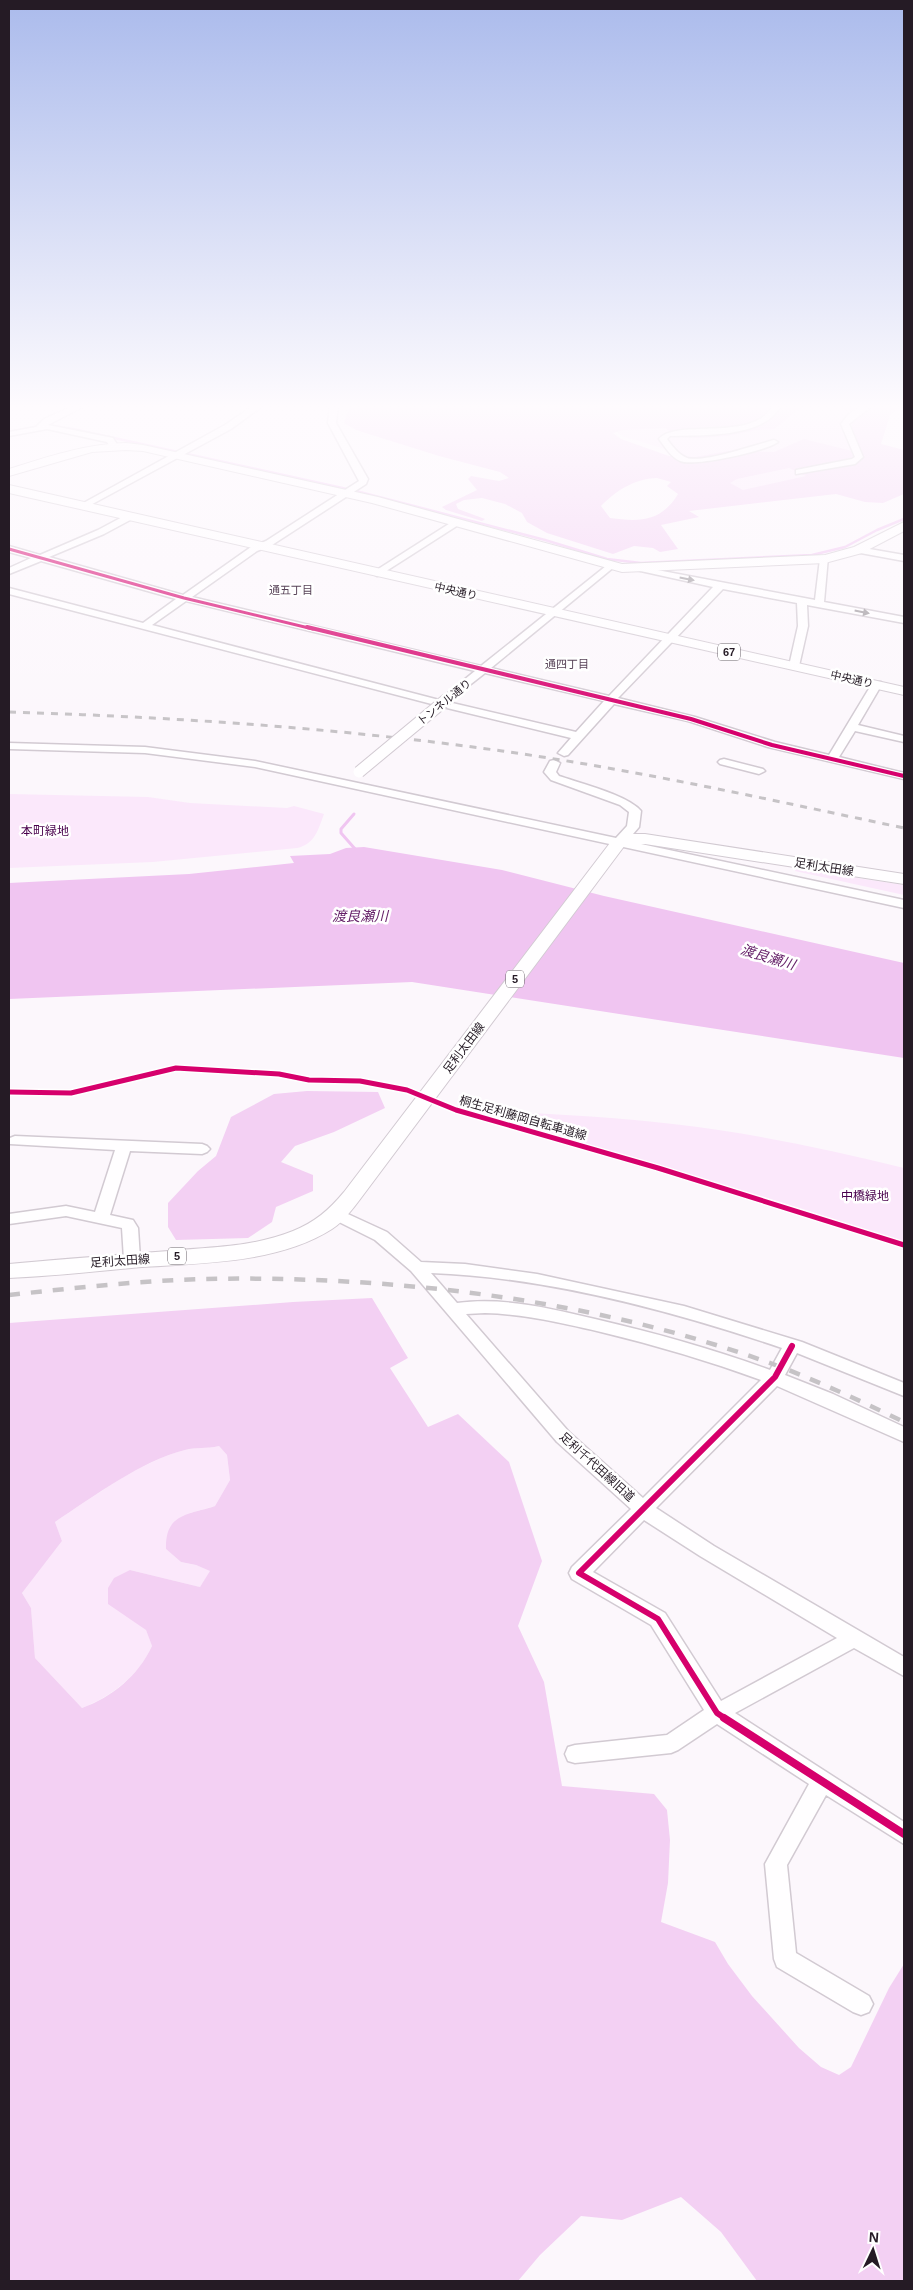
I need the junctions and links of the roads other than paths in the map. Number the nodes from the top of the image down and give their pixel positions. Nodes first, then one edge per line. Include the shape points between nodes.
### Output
1 (108, 512) edge
2 (315, 512) edge
3 (419, 512) edge
4 (130, 517) junction
5 (458, 522) junction
6 (904, 526) edge
7 (262, 546) junction
8 (9, 549) edge
9 (858, 550) junction
10 (38, 558) junction
11 (904, 558) edge
12 (825, 559) junction
13 (611, 565) junction
14 (639, 568) junction
15 (9, 571) edge
16 (377, 573) junction
17 (720, 586) junction
18 (9, 591) edge
19 (184, 598) junction
20 (802, 601) junction
21 (819, 604) junction
22 (553, 613) junction
23 (904, 620) edge
24 (143, 627) junction
25 (668, 639) junction
26 (794, 666) junction
27 (481, 672) junction
28 (876, 684) junction
29 (904, 691) edge
30 (611, 700) junction
31 (851, 727) junction
32 (578, 736) junction
33 (904, 739) edge
34 (9, 746) edge
35 (564, 753) dead end
36 (833, 758) junction
37 (724, 762) dead end
38 (554, 763) dead end
39 (759, 771) dead end
40 (904, 776) edge
41 (348, 782) junction
42 (619, 842) junction
43 (904, 879) edge
44 (904, 904) edge
45 (15, 1141) dead end
46 (124, 1147) junction
47 (202, 1150) dead end
48 (337, 1214) junction
49 (9, 1219) edge
50 (100, 1219) junction
51 (132, 1259) junction
52 (417, 1267) junction
53 (9, 1271) edge
54 (452, 1310) junction
55 (792, 1346) junction
56 (774, 1377) junction
57 (904, 1390) edge
58 (904, 1435) edge
59 (644, 1510) junction
60 (855, 1638) junction
61 (904, 1667) edge
62 (717, 1713) junction
63 (575, 1754) dead end
64 (822, 1781) junction
65 (904, 1834) edge
66 (861, 2004) dead end

1 - 4 main road, 中央通り / 67
2 - 7 street
3 - 5 main road
4 - 7 main road, 中央通り / 67
4 - 10 street
5 - 13 main road
5 - 16 street
6 - 9 main road
7 - 16 main road, 中央通り / 67
7 - 19 street
8 - 10 street
9 - 11 street
9 - 12 main road
10 - 15 street
10 - 19 street
12 - 14 main road
12 - 21 street
13 - 14 main road
13 - 22 street, トンネル通り
14 -> 17 street
16 - 22 main road, 中央通り / 67
17 - 20 street
17 - 25 street
18 - 24 street
19 - 24 street
19 - 27 street
20 - 21 street
20 - 26 street via 803,626
21 -> 23 street
22 - 25 main road, 中央通り / 67
22 - 27 street, トンネル通り
24 - 32 street
25 - 26 main road, 中央通り / 67
25 - 30 street
26 - 28 main road, 中央通り / 67
27 - 30 street
27 - 41 street, トンネル通り, bridge
28 - 29 main road, 中央通り / 67
28 - 31 street
30 - 32 street
30 - 36 street via 691,719 772,745
31 - 33 street
31 - 36 street
32 - 35 street
34 - 41 street via 185,754
36 - 40 street
37 - 39 street
38 - 42 street via 551,776 632,807 636,813 633,827
41 - 42 street
42 - 43 main road, 足利太田線 via 645,839
42 - 44 street
42 - 48 main road, 足利太田線 / 5
45 - 46 street
46 - 47 street
46 - 50 street
48 - 51 main road, 足利太田線 / 5 via 316,1228 277,1244 229,1253
48 - 52 street, 足利千代田線旧道 via 381,1236
49 - 50 street via 66,1211
50 - 51 street via 127,1224
51 - 53 main road, 足利太田線 / 5
52 - 54 street, 足利千代田線旧道
52 - 55 street via 503,1274 576,1287 682,1310
54 - 56 street via 487,1305 557,1316 698,1352
54 - 59 street, 足利千代田線旧道 via 563,1437
55 - 56 street
55 - 57 street
56 - 58 street
56 - 59 street
59 - 60 street, 足利千代田線旧道 via 715,1556
59 - 62 street via 579,1573 658,1619
60 - 61 street, 足利千代田線旧道
60 - 62 street
62 - 63 street via 671,1744
62 - 64 street
64 - 65 street
64 - 66 street via 776,1864 785,1959

